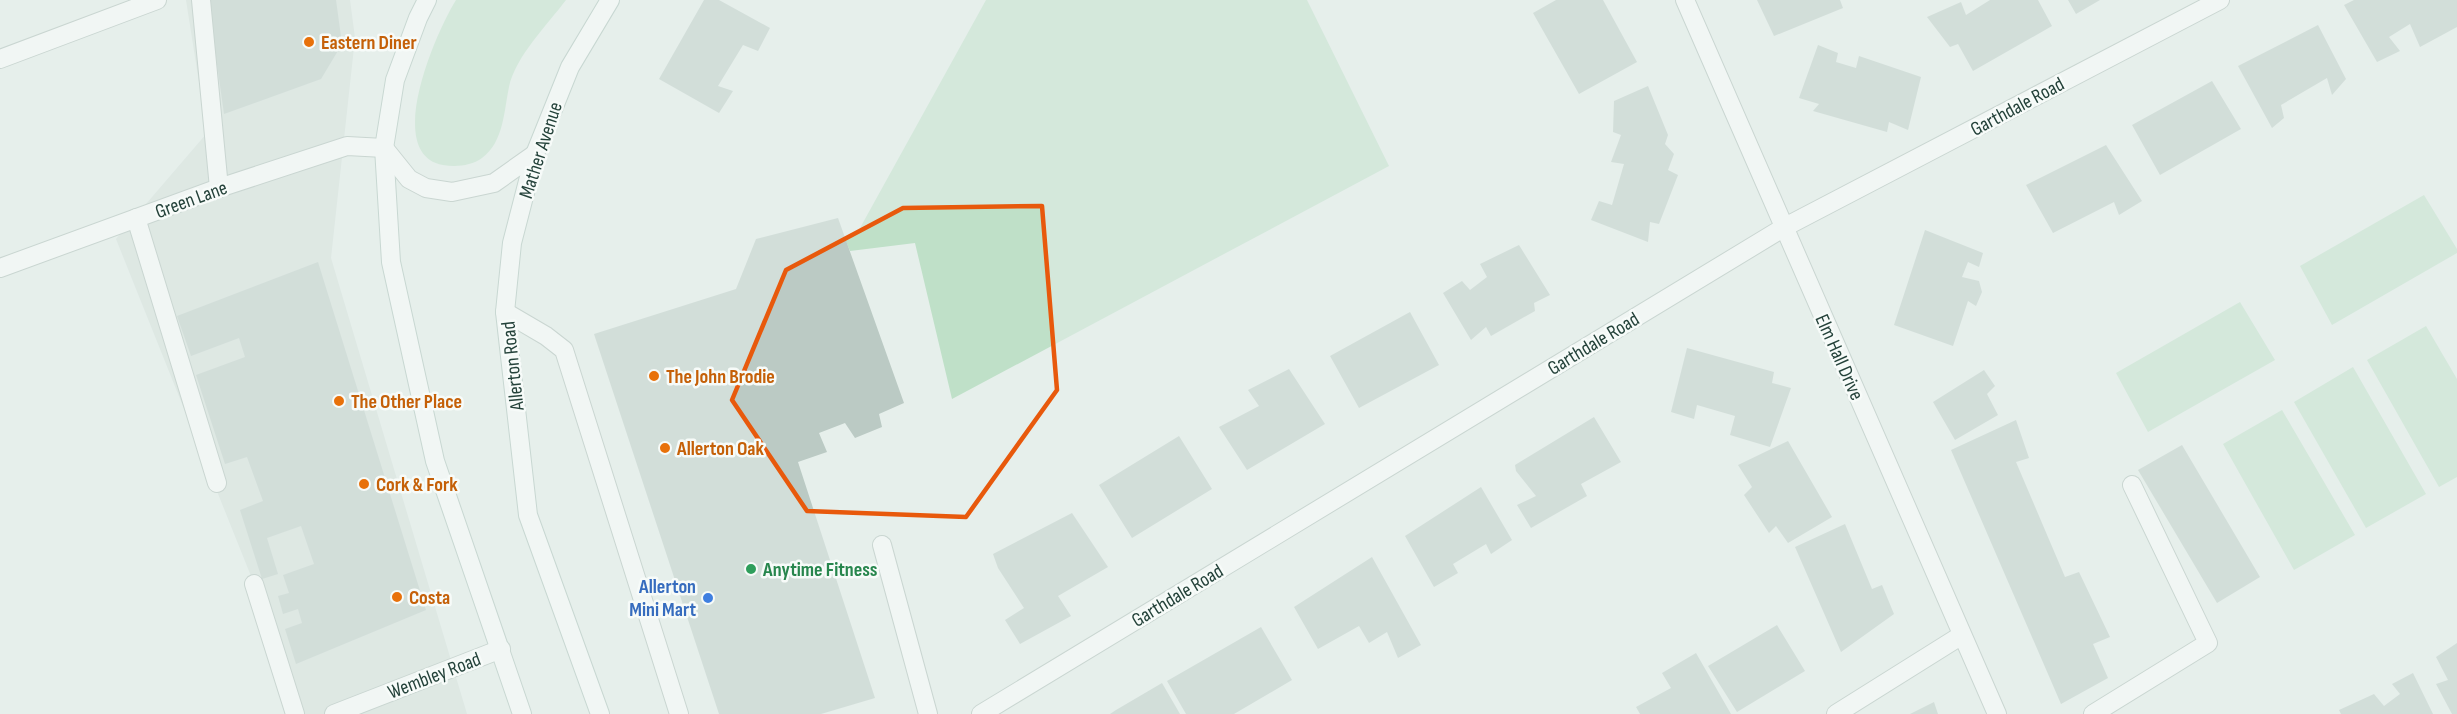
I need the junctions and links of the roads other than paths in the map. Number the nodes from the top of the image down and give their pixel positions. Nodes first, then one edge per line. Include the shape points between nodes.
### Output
1 (158, 0) edge
2 (201, 0) edge
3 (427, 0) edge
4 (610, 0) edge
5 (1685, 0) edge
6 (2220, 0) edge
7 (0, 59) edge
8 (384, 148) junction
9 (535, 154) junction
10 (219, 188) junction
11 (136, 218) junction
12 (1783, 228) junction
13 (0, 268) edge
14 (505, 312) junction
15 (217, 483) dead end
16 (2132, 485) dead end
17 (882, 545) dead end
18 (254, 584) dead end
19 (1962, 635) junction
20 (501, 649) junction
21 (295, 714) edge
22 (334, 714) edge
23 (522, 714) edge
24 (600, 714) edge
25 (679, 714) edge
26 (928, 714) edge
27 (981, 714) edge
28 (1836, 714) edge
29 (1996, 714) edge
30 (2093, 714) edge

1 - 7 street
2 - 10 street
3 - 8 street via 395,80
4 - 9 street, Mather Avenue via 570,67
5 - 12 street, Elm Hall Drive
6 - 12 street, Garthdale Road
8 - 9 street via 409,179 426,188 452,192 494,183
8 - 10 street, Green Lane via 347,146
8 - 20 street via 391,262 435,461
9 - 14 street, Mather Avenue via 512,243
10 - 11 street, Green Lane
11 - 13 street, Green Lane
11 - 15 street
12 - 19 street, Elm Hall Drive
12 - 27 street, Garthdale Road
14 - 24 street, Allerton Road via 528,515
14 - 25 street, Allerton Road via 564,350
16 - 30 street via 2208,642
17 - 26 street
18 - 21 street
19 - 28 street
19 - 29 street, Elm Hall Drive
20 - 22 street, Wembley Road
20 - 23 street

